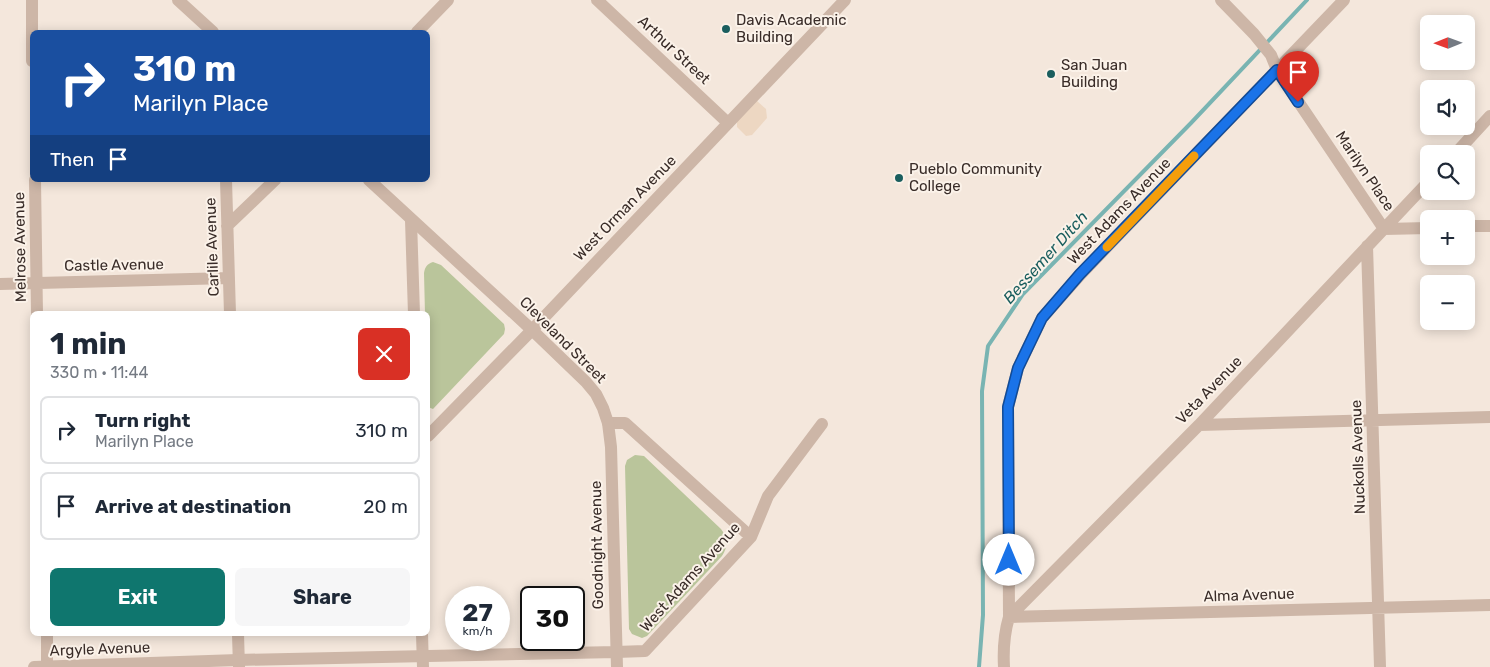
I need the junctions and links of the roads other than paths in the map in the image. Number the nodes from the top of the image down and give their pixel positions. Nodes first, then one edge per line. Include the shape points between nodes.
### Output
1 (32, 0) edge
2 (178, 0) edge
3 (448, 0) edge
4 (597, 0) edge
5 (845, 0) edge
6 (1344, 0) edge
7 (1229, 3) edge
8 (32, 30) edge
9 (211, 30) edge
10 (419, 30) edge
11 (1277, 70) junction
12 (1490, 116) edge
13 (728, 123) junction
14 (1463, 145) edge
15 (35, 182) edge
16 (226, 182) edge
17 (273, 182) edge
18 (371, 182) edge
19 (1420, 191) edge
20 (411, 220) junction
21 (227, 226) junction
22 (1475, 226) edge
23 (1490, 226) edge
24 (1420, 228) edge
25 (1384, 229) junction
26 (1367, 246) junction
27 (229, 278) junction
28 (36, 283) junction
29 (0, 284) edge
30 (37, 311) edge
31 (230, 311) edge
32 (414, 311) edge
33 (532, 330) junction
34 (1490, 417) edge
35 (1373, 420) junction
36 (608, 423) junction
37 (822, 424) dead end
38 (1199, 425) junction
39 (430, 434) edge
40 (751, 537) junction
41 (1490, 605) edge
42 (1378, 608) junction
43 (1009, 617) junction
44 (46, 636) edge
45 (238, 636) edge
46 (422, 636) edge
47 (616, 652) junction
48 (423, 662) edge
49 (239, 663) edge
50 (48, 666) edge
51 (34, 667) edge
52 (617, 667) edge
53 (1004, 667) edge
54 (1380, 667) edge

1 - 8 street
2 - 9 street
3 - 10 street
4 - 13 street, Arthur Street
5 - 13 street, West Orman Avenue
6 - 11 street, West Adams Avenue
7 - 11 street, Marilyn Place via 1271,55
11 - 25 street, Marilyn Place
11 - 43 street, West Adams Avenue via 1080,274 1042,318 1034,334 1018,368 1008,407
12 - 14 street
13 - 33 street, West Orman Avenue
15 - 28 street, Melrose Avenue
16 - 21 street, Carlile Avenue
17 - 21 street
18 - 20 street, Cleveland Street
19 - 25 street, Veta Avenue
20 - 32 street
20 - 33 street, Cleveland Street
21 - 27 street, Carlile Avenue
22 - 23 street
24 - 25 street
25 - 26 street, Veta Avenue
26 - 35 street, Nuckolls Avenue
26 - 38 street, Veta Avenue
27 - 28 street, Castle Avenue
27 - 31 street, Carlile Avenue
28 - 29 street, Castle Avenue
28 - 30 street, Melrose Avenue
33 - 36 street, Cleveland Street via 596,394
33 - 39 street, West Orman Avenue
34 - 35 street
35 - 38 street
35 - 42 street, Nuckolls Avenue
36 - 40 street via 625,423
36 - 47 street, Goodnight Avenue
37 - 40 street, West Adams Avenue via 768,496
38 - 43 street, Veta Avenue
40 - 47 street, West Adams Avenue via 645,651
41 - 42 street, Alma Avenue
42 - 43 street, Alma Avenue
42 - 54 street, Nuckolls Avenue
43 - 53 street, West Adams Avenue via 1003,645
44 - 50 street
45 - 49 street
46 - 48 street
47 - 48 street, Argyle Avenue
47 - 52 street, Goodnight Avenue
48 - 49 street, Argyle Avenue
49 - 50 street, Argyle Avenue
50 - 51 street, Argyle Avenue

